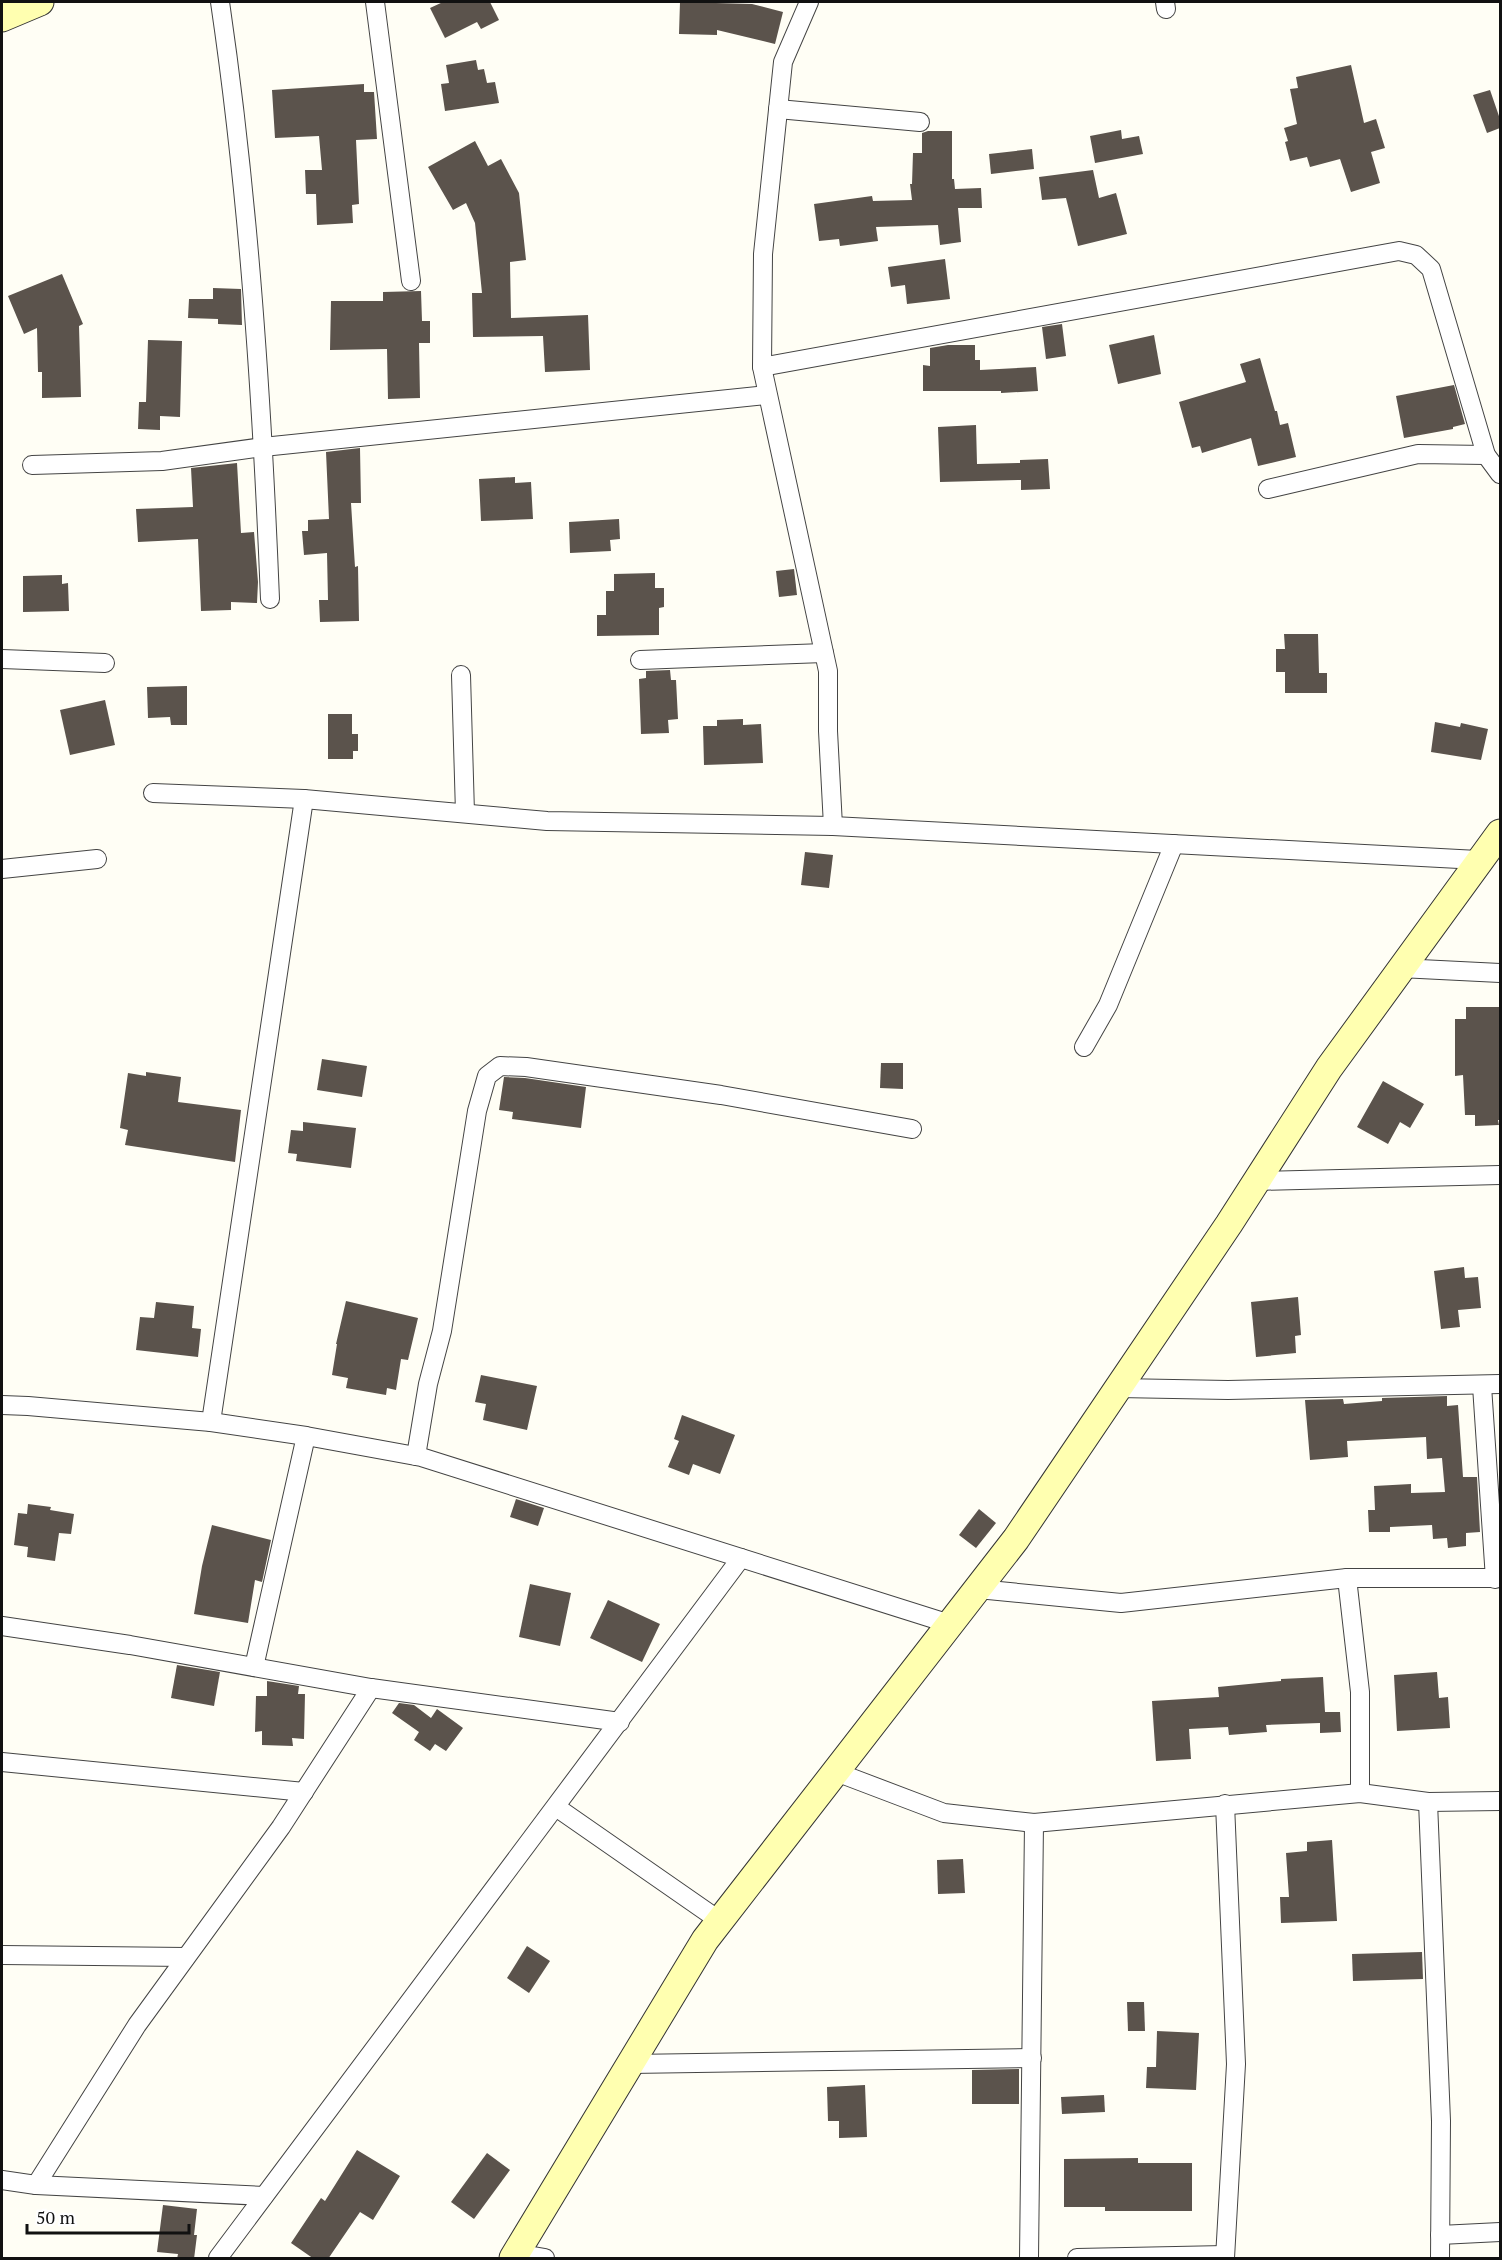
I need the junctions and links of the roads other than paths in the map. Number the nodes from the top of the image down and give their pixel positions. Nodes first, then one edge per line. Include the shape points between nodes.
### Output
1 (40, 2) edge
2 (220, 2) edge
3 (375, 2) edge
4 (809, 2) edge
5 (2, 18) edge
6 (778, 109) junction
7 (920, 122) dead end
8 (411, 281) dead end
9 (762, 367) junction
10 (767, 395) junction
11 (263, 447) junction
12 (1486, 455) junction
13 (32, 465) dead end
14 (1500, 474) edge
15 (1268, 489) dead end
16 (270, 599) dead end
17 (824, 653) junction
18 (2, 659) edge
19 (640, 660) dead end
20 (105, 663) dead end
21 (461, 675) dead end
22 (153, 793) dead end
23 (304, 799) junction
24 (465, 813) junction
25 (832, 826) junction
26 (1500, 832) edge
27 (1174, 844) junction
28 (97, 859) dead end
29 (1478, 860) junction
30 (2, 869) edge
31 (1400, 968) junction
32 (1500, 973) edge
33 (1084, 1047) dead end
34 (912, 1130) dead end
35 (1500, 1175) edge
36 (1256, 1181) junction
37 (1491, 1385) edge
38 (1118, 1388) junction
39 (2, 1406) edge
40 (211, 1422) junction
41 (306, 1436) junction
42 (416, 1456) junction
43 (741, 1558) junction
44 (1347, 1578) junction
45 (1498, 1578) edge
46 (978, 1589) junction
47 (950, 1624) junction
48 (2, 1626) edge
49 (254, 1667) junction
50 (370, 1688) junction
51 (620, 1722) junction
52 (2, 1762) edge
53 (836, 1772) junction
54 (304, 1792) junction
55 (1360, 1793) junction
56 (1500, 1801) edge
57 (1428, 1802) junction
58 (1225, 1804) junction
59 (556, 1807) junction
60 (1034, 1823) junction
61 (720, 1921) junction
62 (2, 1954) edge
63 (186, 1957) junction
64 (1032, 2058) junction
65 (630, 2064) junction
66 (2, 2180) edge
67 (36, 2185) junction
68 (264, 2196) junction
69 (1500, 2232) edge
70 (1440, 2235) junction
71 (514, 2256) edge
72 (1225, 2257) edge
73 (218, 2259) edge
74 (545, 2259) edge
75 (1029, 2259) edge
76 (1077, 2259) edge
77 (1440, 2259) edge

1 - 5 street
2 - 11 street via 246,207
3 - 8 street
4 - 6 street via 783,63
6 - 7 street
6 - 9 street via 762,254
9 - 10 street
9 - 12 street via 1399,251 1416,255 1431,269
10 - 11 street
10 - 17 street
11 - 13 street via 162,461
11 - 16 street
12 - 14 street
12 - 15 street via 1418,454
17 - 19 street
17 - 25 street via 828,671
18 - 20 street
21 - 24 street
22 - 23 street
23 - 24 street
23 - 40 street
24 - 25 street via 547,821
25 - 27 street
26 - 29 street
27 - 29 street
27 - 33 street via 1108,1005
28 - 30 street
29 - 31 street
31 - 32 street
31 - 36 street
34 - 42 street via 721,1095 500,1066 487,1076 477,1111 442,1331
35 - 36 street
36 - 38 street
37 - 38 street
37 - 45 street
38 - 46 street
39 - 40 street
40 - 41 street
41 - 42 street
41 - 49 street
42 - 43 street
43 - 47 street
43 - 51 street
44 - 45 street
44 - 46 street via 1121,1603
44 - 55 street via 1360,1692
46 - 47 street
47 - 53 street
48 - 49 street
49 - 50 street
50 - 51 street
50 - 54 street
51 - 59 street
52 - 54 street
53 - 60 street via 944,1813
53 - 61 street
54 - 63 street
55 - 57 street
55 - 58 street
56 - 57 street
57 - 70 street via 1441,2121
58 - 60 street
58 - 72 street via 1236,2064
59 - 61 street
59 - 68 street
60 - 64 street
61 - 65 street
62 - 63 street
63 - 67 street via 137,2025
64 - 65 street
64 - 75 street
65 - 71 street
66 - 67 street
67 - 68 street
68 - 73 street
69 - 70 street
70 - 77 street
71 - 74 street
72 - 76 street

